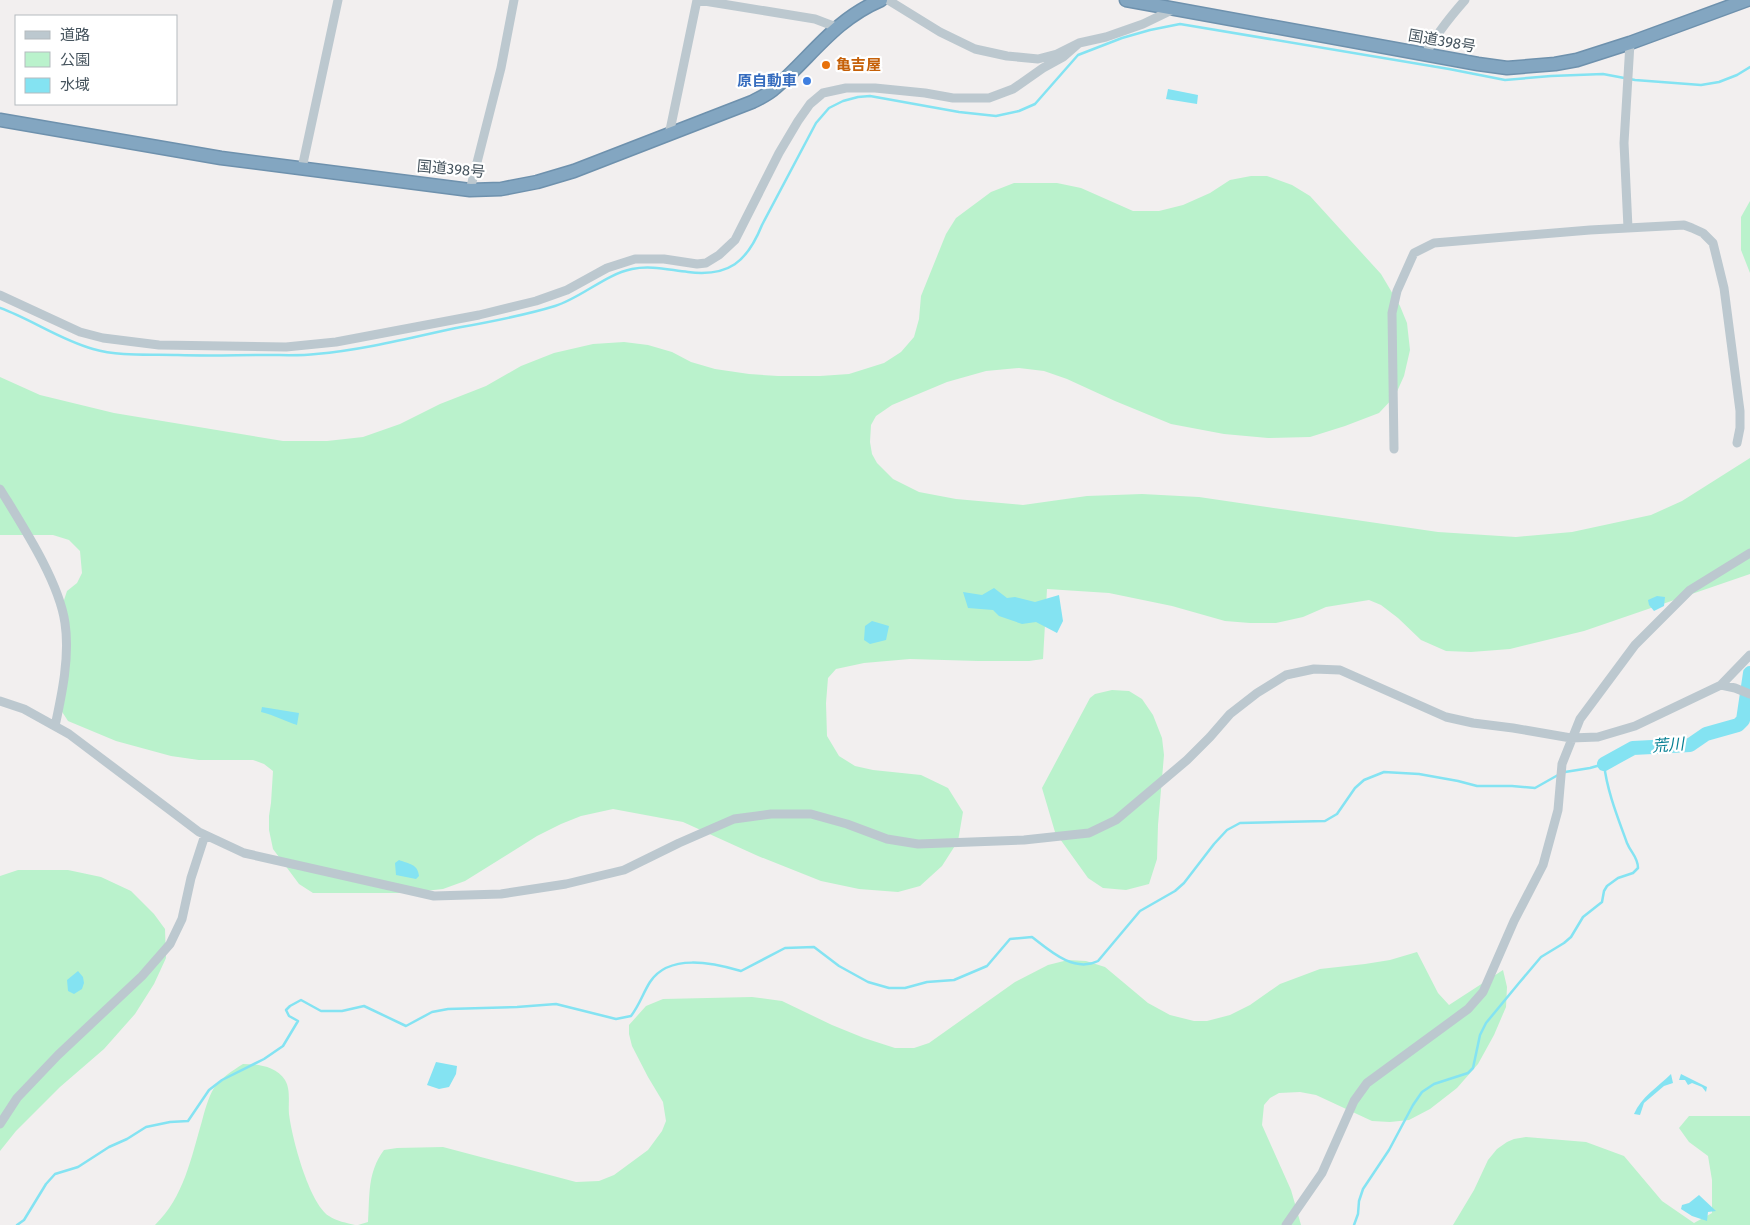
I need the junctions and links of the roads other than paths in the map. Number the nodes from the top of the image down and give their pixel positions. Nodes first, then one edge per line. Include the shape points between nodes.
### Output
1 (338, 0) edge
2 (514, 0) edge
3 (698, 0) edge
4 (881, 0) edge
5 (888, 0) edge
6 (1126, 0) edge
7 (1466, 0) edge
8 (1747, 0) edge
9 (1174, 9) junction
10 (836, 27) junction
11 (1079, 43) junction
12 (1630, 43) junction
13 (1425, 55) junction
14 (0, 120) edge
15 (669, 135) junction
16 (302, 168) junction
17 (470, 190) junction
18 (1628, 228) junction
19 (0, 295) edge
20 (1738, 443) dead end
21 (1394, 449) dead end
22 (0, 488) edge
23 (1750, 553) edge
24 (1750, 655) edge
25 (1721, 685) junction
26 (1750, 694) edge
27 (0, 701) edge
28 (56, 726) junction
29 (1571, 738) junction
30 (205, 835) junction
31 (0, 1124) edge
32 (1286, 1225) edge

1 - 16 street
2 - 17 street via 501,68
3 - 10 street via 815,19
3 - 15 street
4 - 10 highway, 国道398号 via 866,6
5 - 11 street via 975,49 1038,59
6 - 9 highway, 国道398号
7 - 13 street via 1450,16
8 - 12 highway, 国道398号
9 - 11 street via 1106,37
9 - 13 highway, 国道398号
10 - 15 highway, 国道398号 via 774,90
11 - 19 street via 1013,89 989,98 953,98 875,88 846,88 823,94 810,104 798,121 736,240 706,263 635,259 607,268 568,290 526,303 336,342 286,347 158,345 103,338 72,329
12 - 13 highway, 国道398号 via 1577,60 1508,68
12 - 18 street via 1624,143
14 - 16 highway, 国道398号 via 221,158
15 - 17 highway, 国道398号 via 574,172 501,189
16 - 17 highway, 国道398号
18 - 20 street via 1684,225 1704,233 1713,243 1730,327 1740,411
18 - 21 street via 1434,243 1414,253 1397,291 1392,313
22 - 28 street via 42,562 64,615 64,682
23 - 29 street via 1690,590 1635,645 1580,719
24 - 25 street
25 - 26 street
25 - 29 street via 1635,726 1598,737
27 - 28 street
28 - 30 street
29 - 30 street via 1446,717 1340,670 1314,669 1286,675 1257,693 1230,714 1188,760 1116,820 1089,833 1024,840 918,844 888,839 811,814 771,814 734,819 624,870 566,884 500,894 434,896 244,854
29 - 32 street via 1562,768 1558,810 1543,865 1483,992 1468,1009 1367,1083 1354,1101 1322,1174
30 - 31 street via 182,919 170,944 142,976 17,1098

